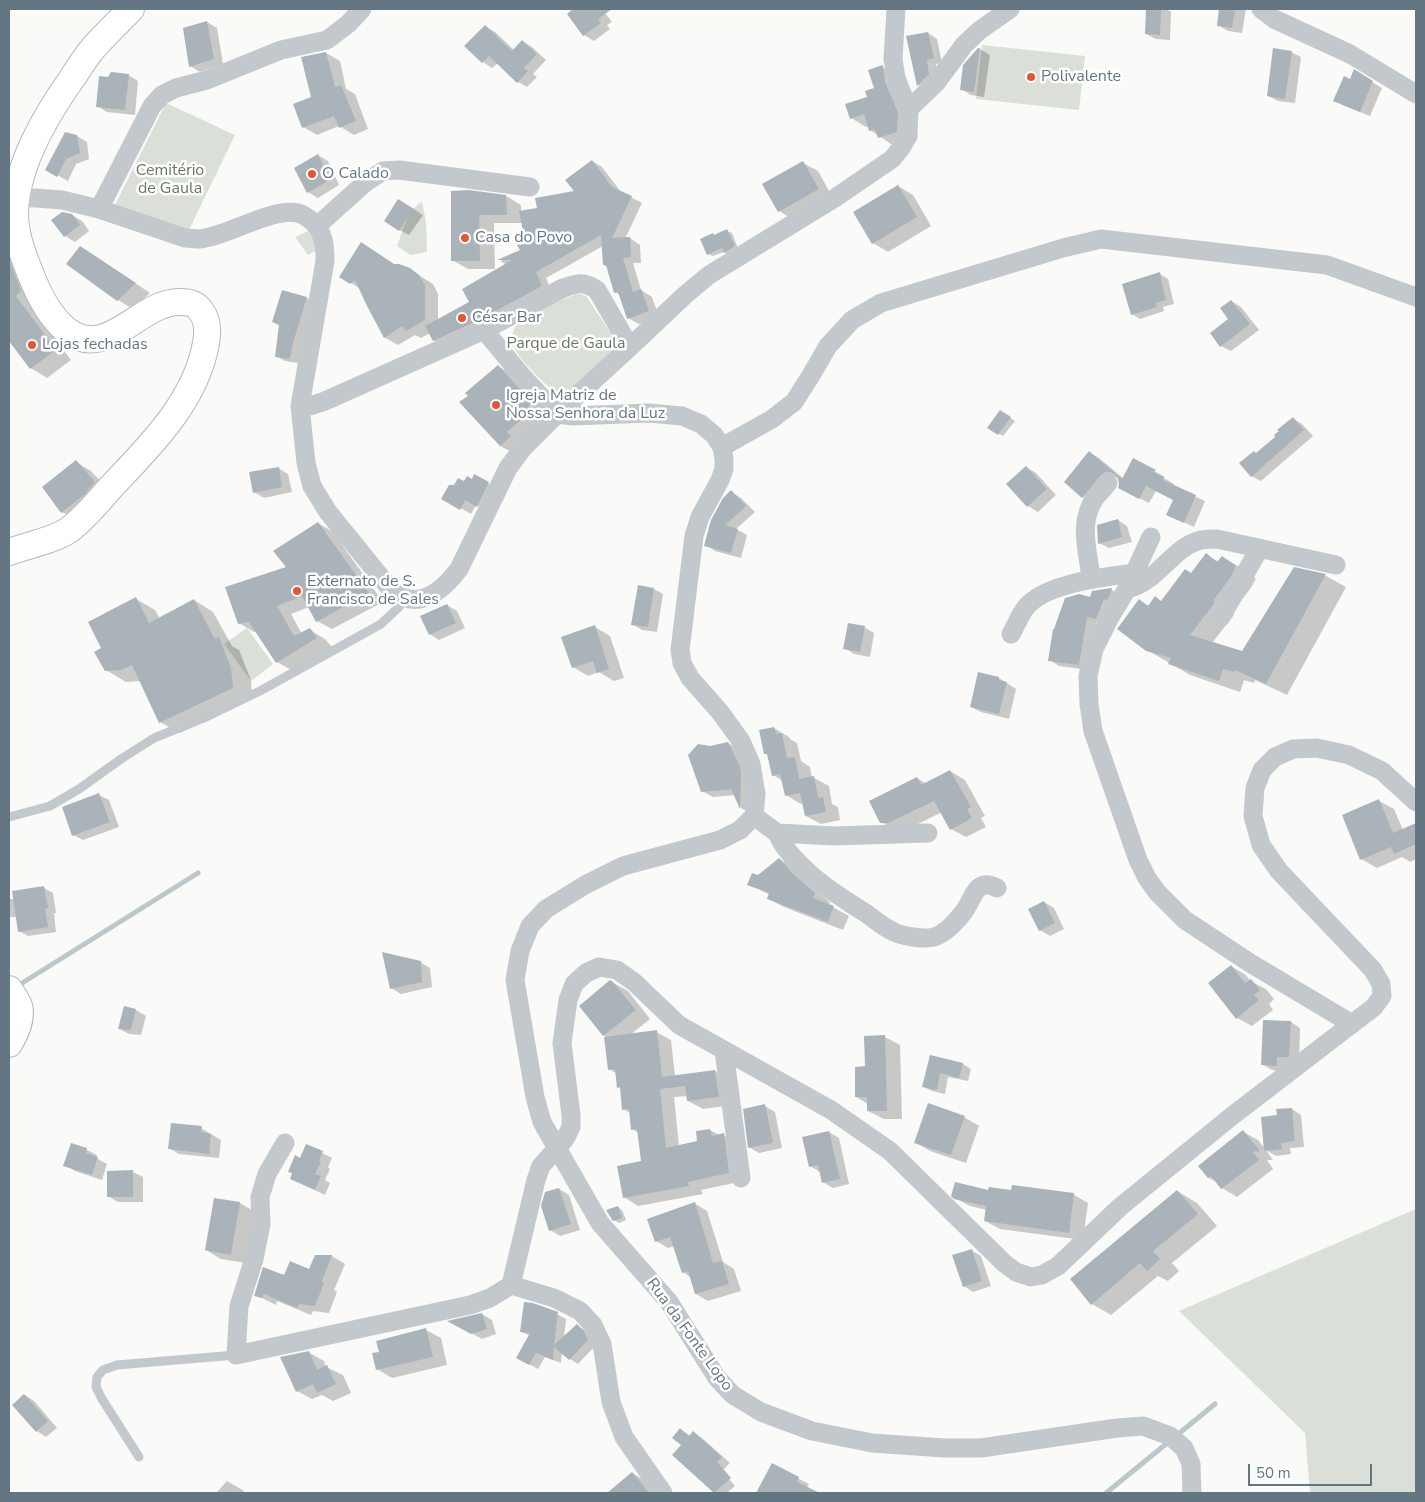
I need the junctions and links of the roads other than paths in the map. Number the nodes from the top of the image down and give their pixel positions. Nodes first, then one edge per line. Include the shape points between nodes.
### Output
1 (131, 9) edge
2 (362, 9) edge
3 (896, 9) edge
4 (1010, 9) edge
5 (1261, 9) edge
6 (1416, 94) edge
7 (909, 109) junction
8 (530, 187) dead end
9 (13, 198) edge
10 (99, 209) junction
11 (317, 226) junction
12 (1416, 297) edge
13 (484, 330) junction
14 (630, 347) junction
15 (300, 406) junction
16 (557, 414) junction
17 (722, 447) junction
18 (1108, 483) dead end
19 (1152, 537) dead end
20 (1259, 549) junction
21 (9, 552) edge
22 (1336, 565) dead end
23 (1091, 578) junction
24 (1131, 581) junction
25 (403, 598) junction
26 (1221, 617) dead end
27 (1012, 634) dead end
28 (1416, 802) edge
29 (754, 816) junction
30 (9, 817) edge
31 (928, 832) dead end
32 (777, 833) junction
33 (997, 888) dead end
34 (14, 998) edge
35 (1352, 1024) junction
36 (9, 1044) edge
37 (724, 1051) junction
38 (285, 1142) dead end
39 (557, 1149) junction
40 (741, 1178) dead end
41 (511, 1285) junction
42 (236, 1355) junction
43 (139, 1457) dead end
44 (663, 1493) edge
45 (1192, 1493) edge

1 - 9 main road via 90,52 56,101 30,150
2 - 10 street via 326,40 282,50 162,94 152,106
3 - 7 street via 893,59 896,78
4 - 7 street via 964,45 936,83
5 - 6 street via 1274,19 1350,54
7 - 14 street via 908,136 892,159 709,275 684,294
8 - 11 street via 400,170 383,171
9 - 10 street via 62,200
9 - 21 main road via 22,254 33,280 65,329 89,340 102,338 174,301 189,302 200,310 207,324 207,337 196,376 176,412 142,455 70,529
10 - 11 street via 185,238 214,236 280,212 296,212 309,217
11 - 15 street via 322,234 325,261
12 - 17 street via 1327,266 1101,240 1063,248 881,303 852,320 828,346 794,402 772,419
13 - 14 street via 563,288 576,283 588,284 597,290
13 - 15 street via 326,401
13 - 16 street
14 - 16 street
15 - 25 street via 306,464 312,486 328,512 380,577
16 - 17 street via 682,416 701,424
16 - 25 street via 508,468 459,569 448,584 433,595 417,600
17 - 29 street via 724,469 694,536 680,650 690,678 741,741 751,764 756,794
18 - 23 street via 1094,500 1084,529
19 - 24 street
20 - 22 street
20 - 24 street via 1217,539 1201,540 1173,557 1137,587
20 - 26 street
23 - 24 street
23 - 27 street via 1053,590 1028,604
24 - 35 street via 1094,649 1088,676 1093,731 1138,860 1157,892 1185,920
25 - 30 lane via 399,607 381,624 269,686 154,738 50,806
28 - 35 street via 1382,771 1349,755 1317,748 1293,749 1275,757 1262,770 1255,788 1253,816 1261,845 1279,871 1373,970 1381,984 1382,996 1374,1007
29 - 32 street
29 - 39 street, Rua da Fonte Lopo via 740,830 720,840 623,866 546,909 530,926 514,980 542,1122
31 - 32 street via 844,836
32 - 33 street via 783,845 819,881 893,931 910,937 933,938 948,929 979,887 990,884
34 - 36 main road via 20,1015
35 - 37 street via 1120,1207 1058,1266 1031,1277 1004,1263 890,1151 832,1110
37 - 39 street via 679,1025 617,970 599,967 586,973 574,984 568,1000 562,1043 571,1127
37 - 40 street
38 - 42 street via 267,1174 260,1197 262,1224 239,1306
39 - 41 street via 540,1166
39 - 45 street, Rua da Fonte Lopo via 600,1223 669,1302 717,1378 732,1395 761,1412 812,1431 872,1443 944,1448 982,1448 1143,1426 1170,1436 1184,1448 1191,1464
41 - 42 street via 470,1305
41 - 44 street via 554,1298 580,1311 593,1325 602,1344 611,1402 624,1437
42 - 43 lane via 117,1365 103,1370 97,1378 96,1387

